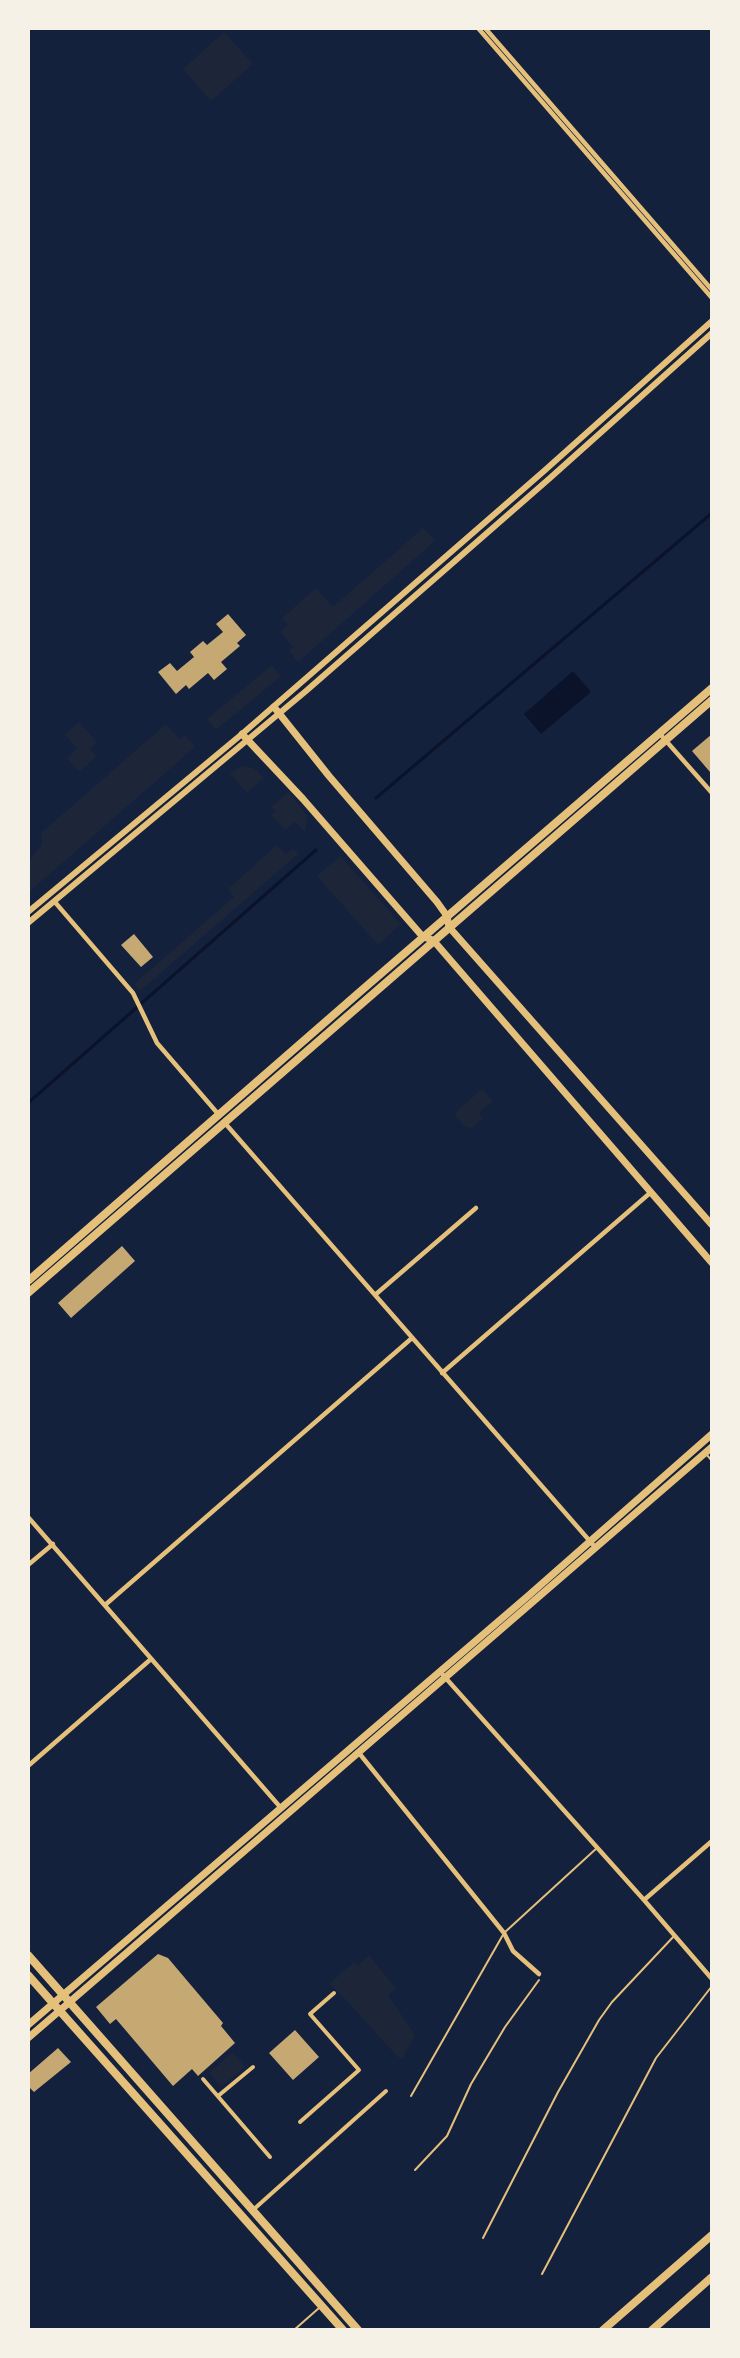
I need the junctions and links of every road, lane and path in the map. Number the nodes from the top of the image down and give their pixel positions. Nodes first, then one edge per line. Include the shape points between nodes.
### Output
1 (478, 28) edge
2 (485, 28) edge
3 (711, 290) edge
4 (711, 298) edge
5 (711, 321) edge
6 (711, 333) edge
7 (711, 688) edge
8 (711, 700) edge
9 (273, 707) junction
10 (279, 714) junction
11 (242, 734) junction
12 (663, 737) junction
13 (248, 740) junction
14 (711, 793) edge
15 (54, 901) junction
16 (28, 912) edge
17 (447, 916) junction
18 (28, 923) edge
19 (449, 927) junction
20 (423, 937) junction
21 (433, 940) junction
22 (222, 1119) junction
23 (650, 1192) junction
24 (476, 1208) dead end
25 (711, 1225) edge
26 (711, 1263) edge
27 (28, 1281) edge
28 (28, 1293) edge
29 (375, 1295) junction
30 (412, 1338) junction
31 (442, 1372) junction
32 (711, 1434) edge
33 (711, 1447) edge
34 (705, 1453) junction
35 (711, 1461) edge
36 (28, 1517) edge
37 (52, 1544) junction
38 (592, 1544) junction
39 (28, 1565) edge
40 (105, 1605) junction
41 (151, 1659) junction
42 (442, 1675) junction
43 (359, 1753) junction
44 (28, 1766) edge
45 (284, 1812) junction
46 (711, 1841) edge
47 (598, 1847) junction
48 (644, 1900) junction
49 (504, 1933) junction
50 (675, 1935) junction
51 (28, 1955) edge
52 (539, 1974) dead end
53 (28, 1975) edge
54 (711, 1979) edge
55 (539, 1980) dead end
56 (711, 1986) edge
57 (334, 1993) dead end
58 (63, 1996) junction
59 (69, 2003) junction
60 (53, 2004) junction
61 (59, 2011) junction
62 (28, 2025) edge
63 (28, 2038) edge
64 (253, 2067) dead end
65 (203, 2079) dead end
66 (386, 2091) dead end
67 (218, 2096) junction
68 (411, 2096) dead end
69 (300, 2122) dead end
70 (270, 2157) dead end
71 (415, 2170) dead end
72 (252, 2211) junction
73 (711, 2235) edge
74 (483, 2238) dead end
75 (542, 2274) dead end
76 (711, 2277) edge
77 (330, 2297) junction
78 (322, 2305) junction
79 (294, 2330) edge
80 (343, 2330) edge
81 (358, 2330) edge
82 (603, 2330) edge
83 (652, 2330) edge

1 - 4 street
2 - 3 street
5 - 9 street
6 - 10 street
7 - 12 main road
8 - 12 main road
9 - 10 main road
9 - 11 street
10 - 13 street
10 - 17 main road
11 - 13 main road
11 - 16 street
12 - 14 street
12 - 17 main road
12 - 19 main road
13 - 15 street
13 - 20 main road
15 - 18 street
15 - 22 street via 133,993 157,1043
17 - 19 main road
17 - 20 main road
19 - 21 main road
19 - 25 main road
20 - 21 main road
20 - 22 main road
21 - 22 main road
21 - 23 main road
22 - 27 main road
22 - 28 main road
22 - 29 street
23 - 26 main road
23 - 31 street
24 - 29 street
29 - 30 street
30 - 31 street
30 - 40 street
31 - 38 street
32 - 38 main road
33 - 34 main road
34 - 35 lane
34 - 38 main road
36 - 37 street
37 - 39 street
37 - 40 street
38 - 42 main road
40 - 41 street
41 - 44 street
41 - 45 street
42 - 43 main road
42 - 45 main road
42 - 47 street
43 - 45 main road
43 - 49 street
45 - 58 main road
45 - 59 main road
46 - 48 street
47 - 48 street
47 - 49 lane
48 - 50 street
49 - 52 street via 513,1951
49 - 68 lane
50 - 54 street
50 - 74 lane via 599,2020
51 - 58 main road
53 - 60 main road
55 - 71 lane via 471,2084 447,2136
56 - 75 lane via 656,2058
57 - 69 street via 310,2014 358,2070
58 - 59 main road
58 - 60 main road
59 - 61 main road
59 - 72 main road
60 - 61 main road
60 - 62 main road
61 - 63 main road
61 - 78 main road
64 - 67 street
65 - 67 street
66 - 72 street
67 - 70 street
72 - 77 main road
73 - 82 main road
76 - 83 main road
77 - 78 lane
77 - 81 main road
78 - 79 lane
78 - 80 main road

